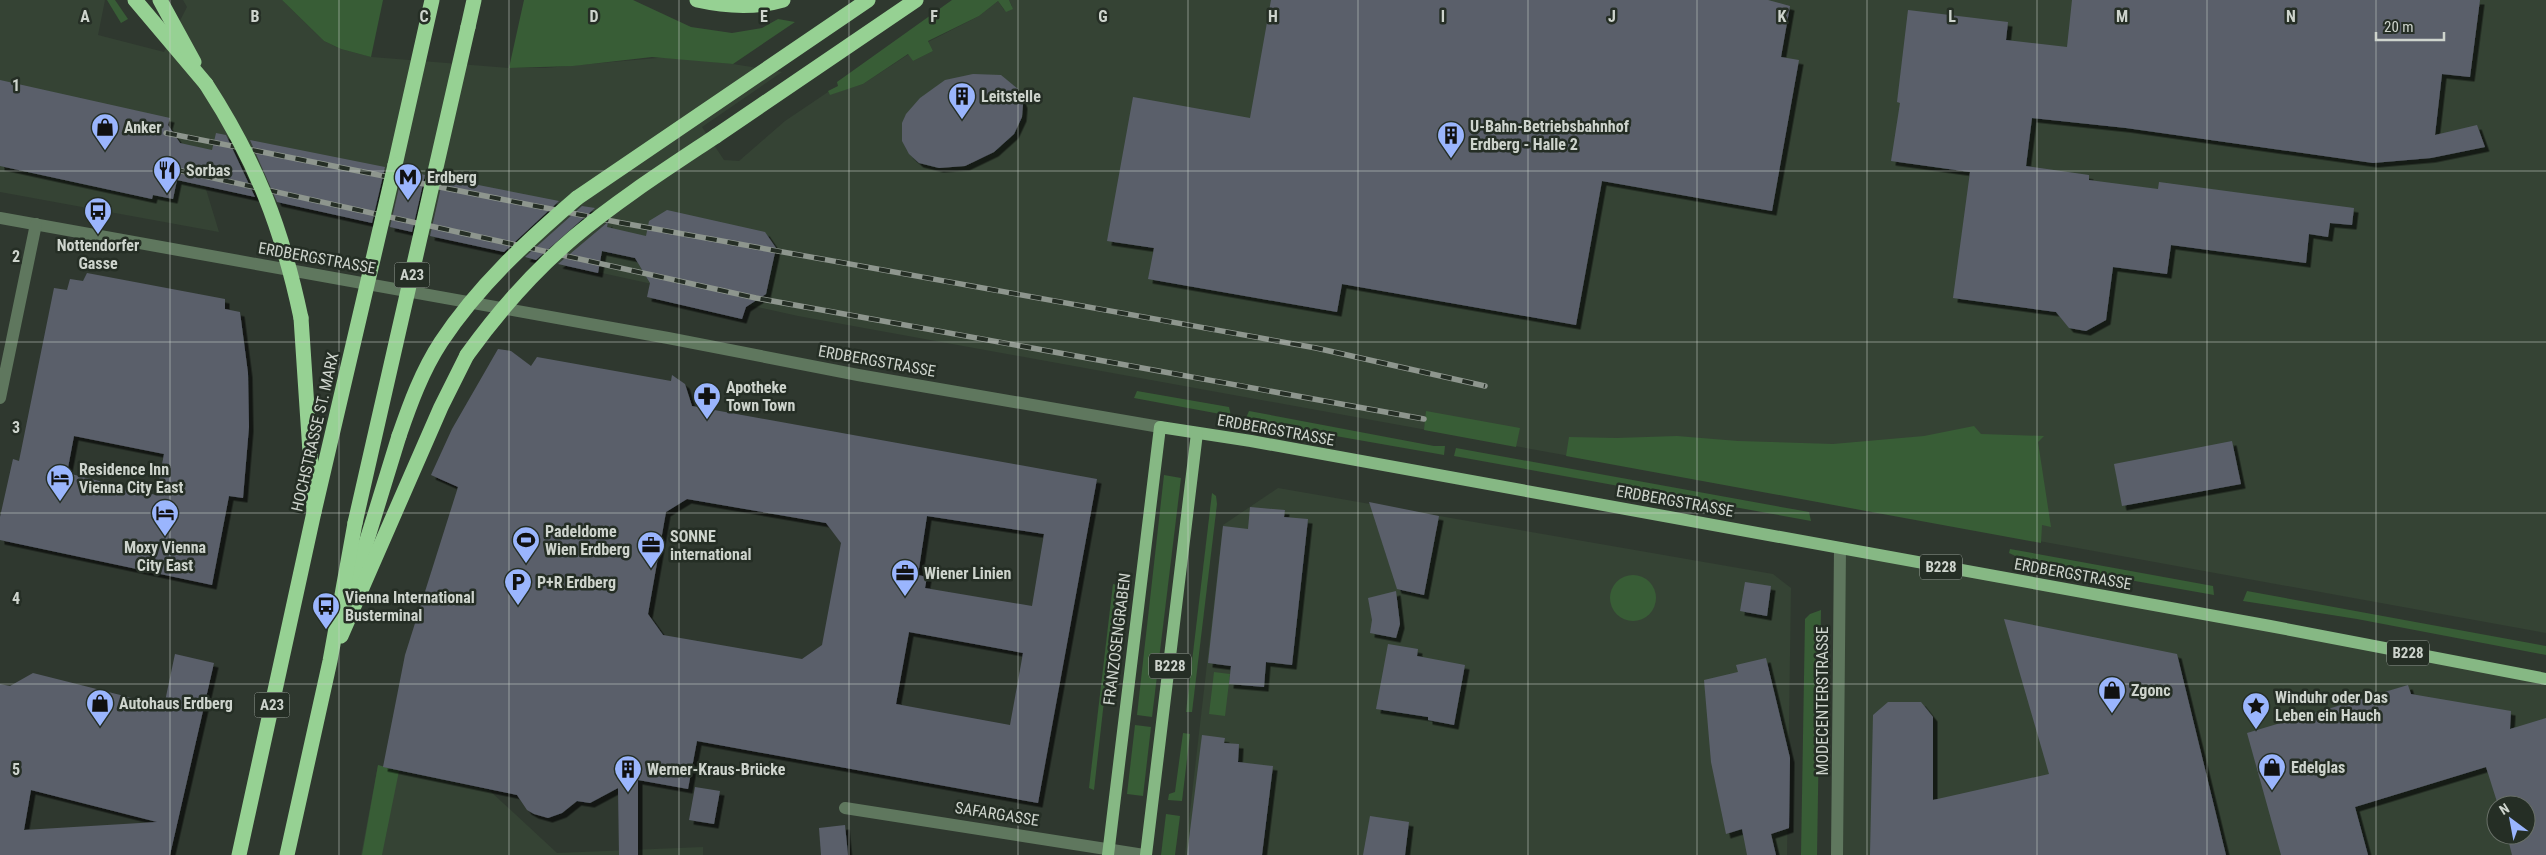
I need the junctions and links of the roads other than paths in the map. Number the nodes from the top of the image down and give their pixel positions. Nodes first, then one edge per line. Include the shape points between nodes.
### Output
1 (135, 0) edge
2 (160, 0) edge
3 (432, 0) edge
4 (474, 0) edge
5 (698, 0) edge
6 (783, 0) edge
7 (868, 0) edge
8 (916, 0) edge
9 (206, 84) junction
10 (0, 218) edge
11 (36, 224) junction
12 (0, 398) edge
13 (1160, 427) junction
14 (1197, 433) junction
15 (314, 512) junction
16 (1840, 548) junction
17 (330, 661) junction
18 (2546, 679) edge
19 (845, 808) dead end
20 (1109, 852) edge
21 (239, 855) edge
22 (287, 855) edge
23 (1145, 855) edge
24 (1837, 855) edge

1 - 9 highway
2 - 9 highway
3 - 15 highway, HOCHSTRASSE ST. MARX / A23, bridge
4 - 17 highway, A23, bridge via 355,522
5 - 6 highway via 723,5
7 - 17 highway, bridge via 578,198 527,241 466,308 440,343 417,387 398,436
8 - 17 highway, bridge via 615,205 542,266 487,327 467,355 440,407
9 - 15 highway, bridge via 248,156 277,224 288,263 301,318 305,356
10 - 11 street, ERDBERGSTRASSE
11 - 12 street
11 - 13 street, ERDBERGSTRASSE via 858,375
13 - 14 main road, ERDBERGSTRASSE / B228
13 - 20 main road, FRANZOSENGRABEN / B228
14 - 16 main road, ERDBERGSTRASSE / B228 via 1251,440
14 - 23 main road, B228
15 - 21 highway, HOCHSTRASSE ST. MARX / A23
16 - 18 main road, ERDBERGSTRASSE / B228
16 - 24 street, MODECENTERSTRASSE
17 - 22 highway, A23
19 - 20 street, SAFARGASSE
20 - 23 street, SAFARGASSE

